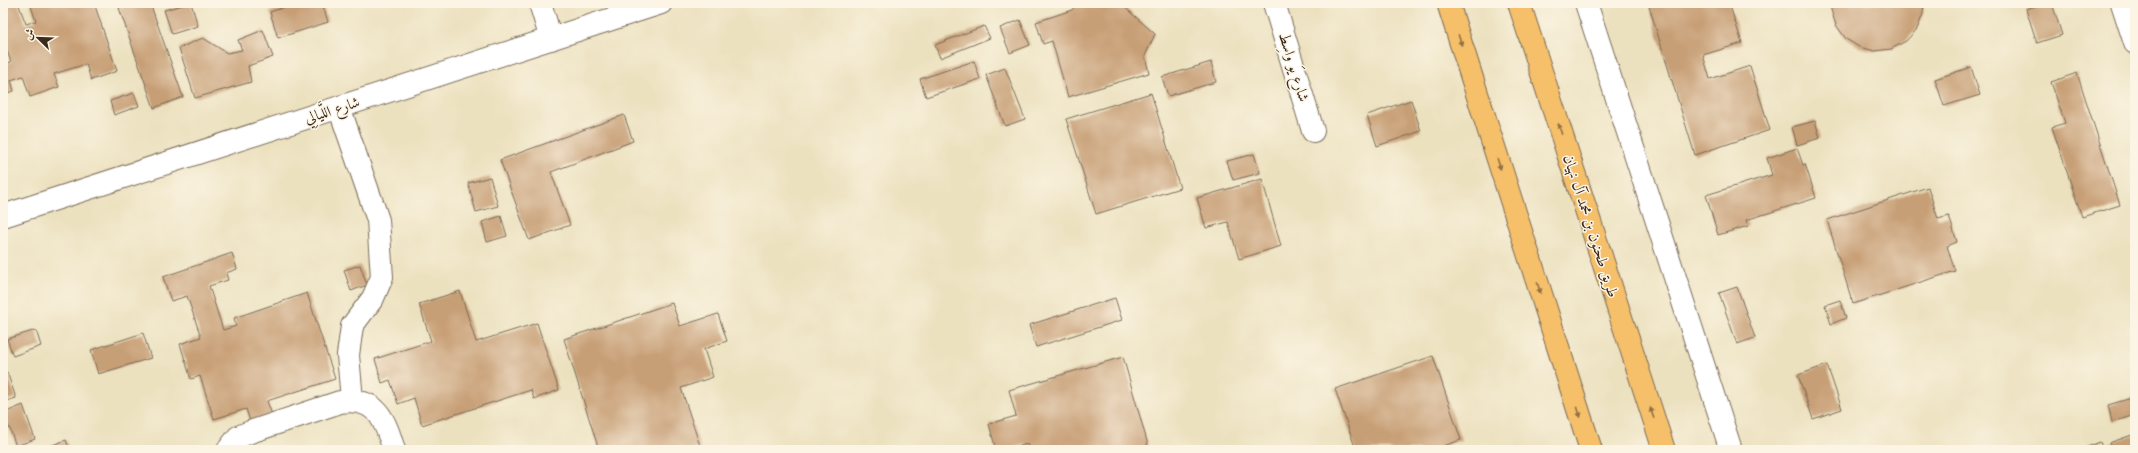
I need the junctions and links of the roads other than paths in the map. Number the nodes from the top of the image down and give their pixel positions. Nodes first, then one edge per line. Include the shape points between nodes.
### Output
1 (540, 3) edge
2 (661, 3) edge
3 (1274, 3) edge
4 (1448, 3) edge
5 (1519, 3) edge
6 (1586, 3) edge
7 (2122, 3) edge
8 (551, 39) junction
9 (2135, 42) edge
10 (339, 108) junction
11 (1313, 131) dead end
12 (3, 216) edge
13 (352, 400) junction
14 (228, 450) edge
15 (394, 450) edge
16 (1591, 450) edge
17 (1664, 450) edge
18 (1730, 450) edge

1 - 8 street
2 - 8 street, شارع اللَّيالِي
3 - 11 street, شارع يَو واسِط
4 -> 16 main road
17 -> 5 main road, طريق طحنون بن محمد آل نهيان
6 - 18 street
7 - 9 street
8 - 10 street, شارع اللَّيالِي
10 - 12 street, شارع اللَّيالِي
10 - 13 street via 378,220 382,277 373,298 352,326 348,355
13 - 14 street via 250,432 238,437
13 - 15 street via 364,402 382,416

